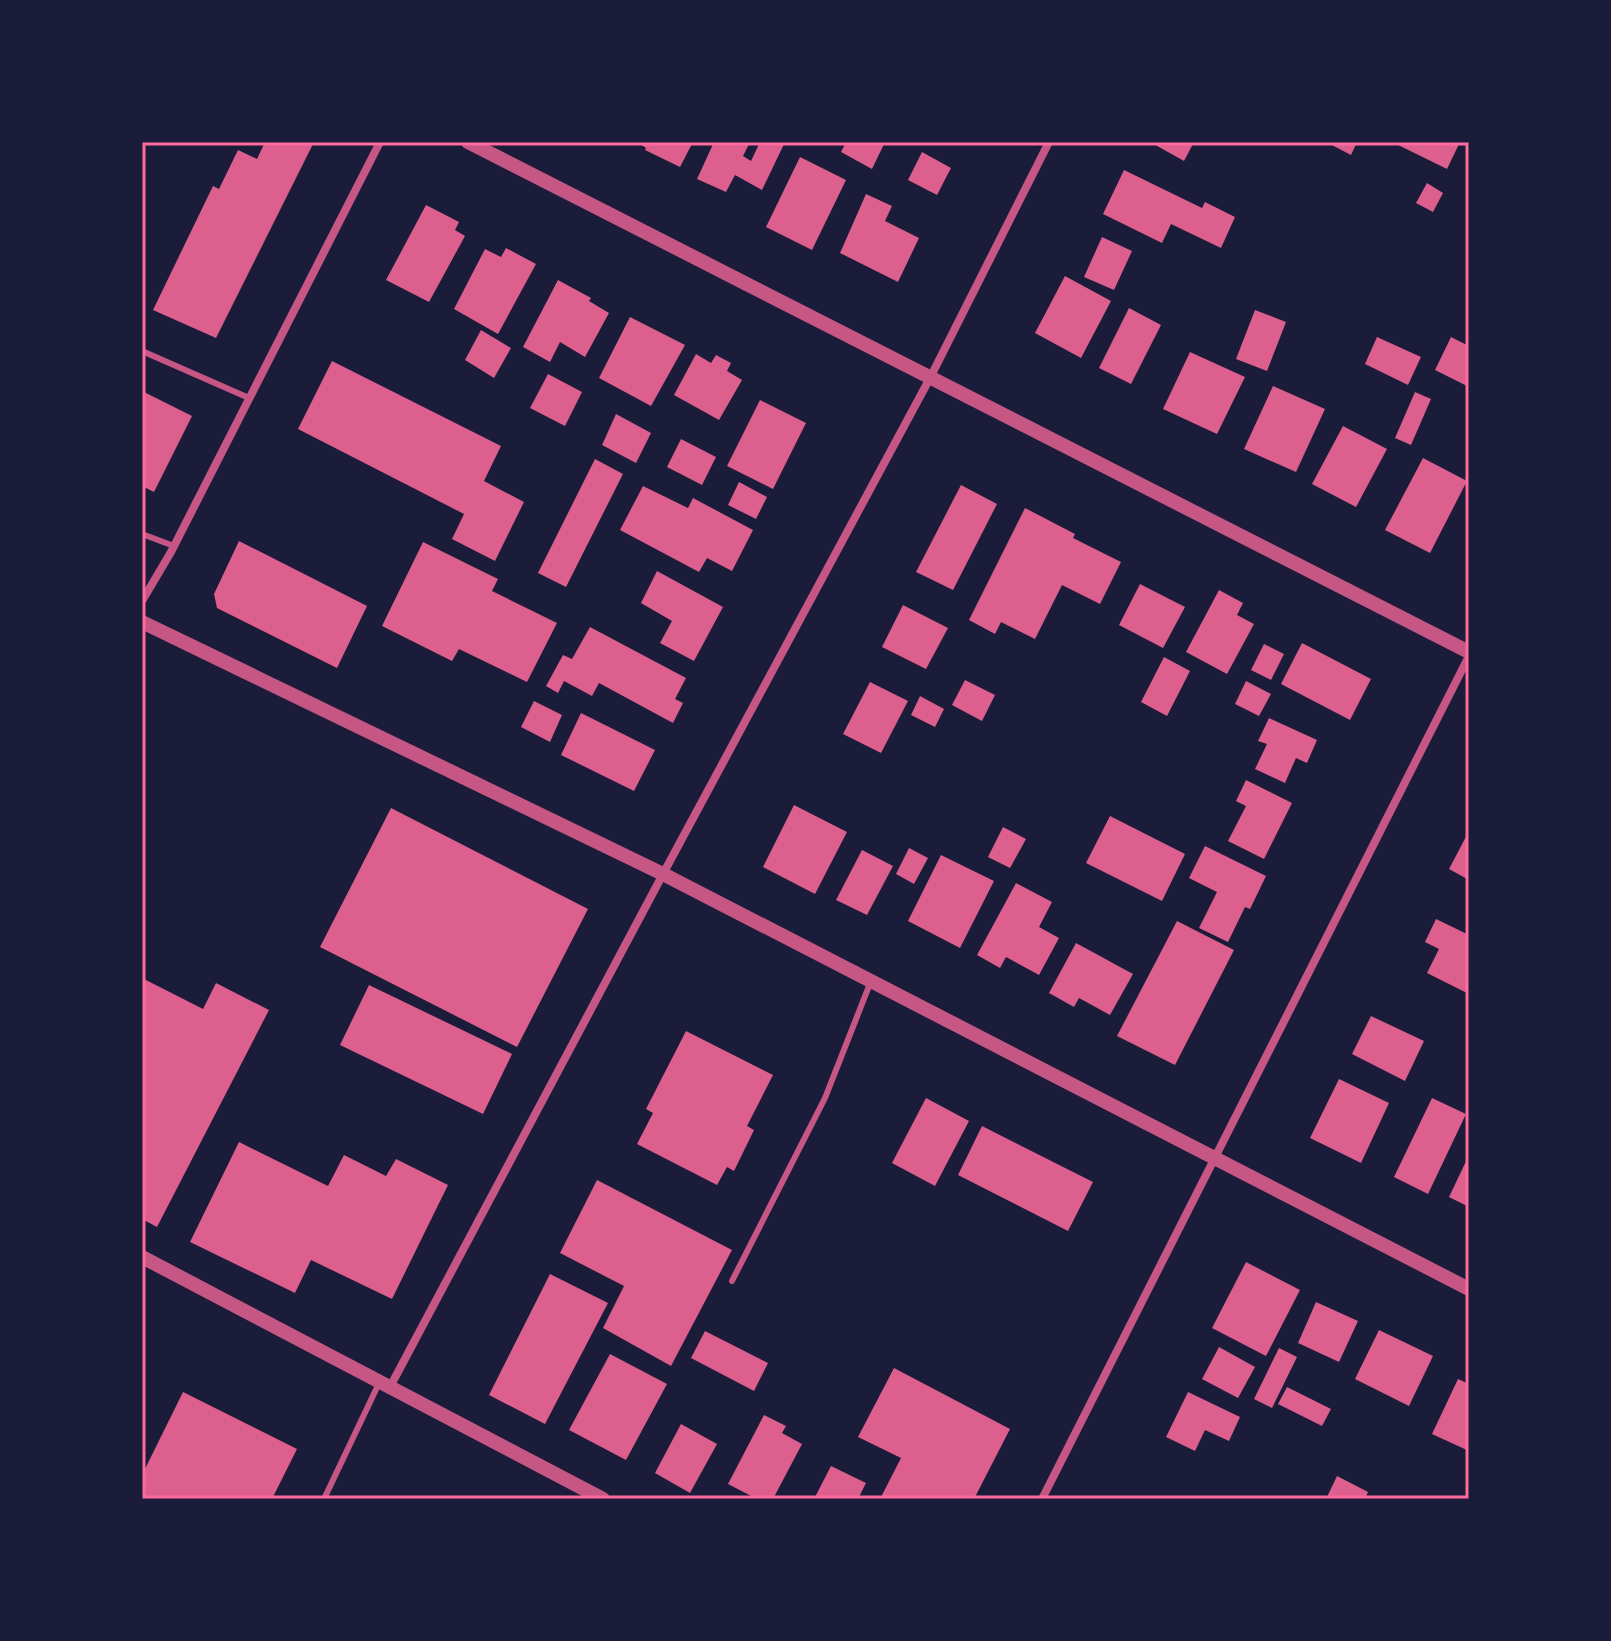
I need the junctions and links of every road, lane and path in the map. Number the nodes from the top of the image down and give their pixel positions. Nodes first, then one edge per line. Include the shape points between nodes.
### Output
1 (380, 142) edge
2 (468, 142) edge
3 (1049, 142) edge
4 (142, 351) edge
5 (930, 378) junction
6 (249, 398) junction
7 (142, 534) edge
8 (174, 546) junction
9 (142, 601) edge
10 (142, 622) edge
11 (1469, 654) edge
12 (663, 874) junction
13 (871, 981) junction
14 (1214, 1158) junction
15 (142, 1257) edge
16 (732, 1281) dead end
17 (1469, 1289) edge
18 (385, 1384) junction
19 (324, 1499) edge
20 (603, 1499) edge
21 (1042, 1499) edge

1 - 6 street
2 - 5 street
3 - 5 street
4 - 6 lane
5 - 11 street
5 - 12 street
6 - 8 street
7 - 8 lane
8 - 9 street
10 - 12 street
11 - 14 street
12 - 13 street
12 - 18 street
13 - 14 street
13 - 16 lane via 825,1098
14 - 17 street
14 - 21 street
15 - 18 street
18 - 19 lane
18 - 20 street

